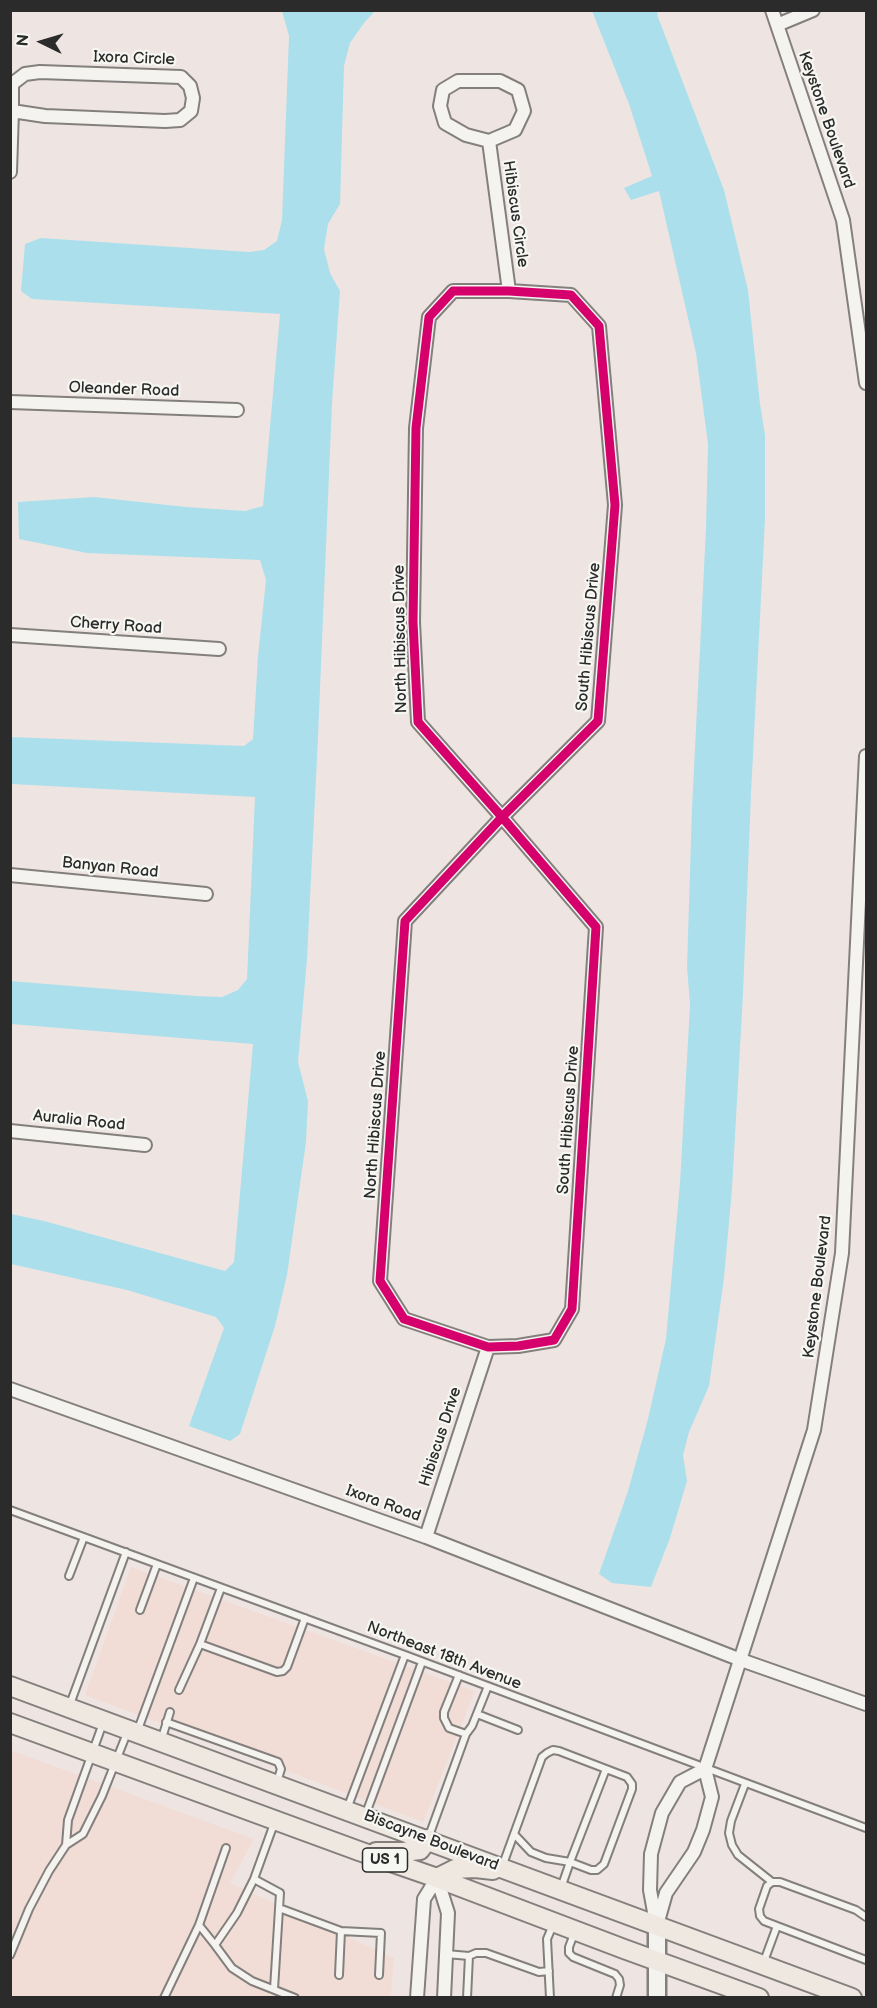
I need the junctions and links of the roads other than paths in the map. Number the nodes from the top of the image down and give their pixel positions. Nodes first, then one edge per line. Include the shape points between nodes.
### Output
1 (772, 10) edge
2 (813, 10) edge
3 (777, 25) junction
4 (12, 111) edge
5 (489, 141) junction
6 (10, 172) edge
7 (509, 291) junction
8 (867, 383) edge
9 (10, 402) edge
10 (237, 410) dead end
11 (10, 635) edge
12 (219, 649) dead end
13 (867, 756) edge
14 (502, 817) junction
15 (10, 875) edge
16 (206, 894) dead end
17 (10, 1131) edge
18 (145, 1145) dead end
19 (488, 1347) junction
20 (10, 1389) edge
21 (10, 1510) edge
22 (84, 1537) junction
23 (426, 1537) junction
24 (126, 1552) junction
25 (157, 1564) junction
26 (69, 1576) dead end
27 (194, 1578) junction
28 (221, 1588) junction
29 (140, 1610) dead end
30 (305, 1618) junction
31 (200, 1644) junction
32 (405, 1655) junction
33 (741, 1660) junction
34 (422, 1662) junction
35 (459, 1675) junction
36 (10, 1686) edge
37 (488, 1686) junction
38 (179, 1690) dead end
39 (867, 1704) edge
40 (69, 1707) junction
41 (170, 1712) dead end
42 (477, 1714) junction
43 (104, 1720) junction
44 (166, 1722) junction
45 (10, 1723) edge
46 (518, 1730) dead end
47 (132, 1731) junction
48 (466, 1734) junction
49 (160, 1741) junction
50 (93, 1753) junction
51 (116, 1761) junction
52 (606, 1769) junction
53 (705, 1769) junction
54 (276, 1783) junction
55 (745, 1784) junction
56 (347, 1809) junction
57 (365, 1816) junction
58 (276, 1821) junction
59 (867, 1828) edge
60 (514, 1834) junction
61 (428, 1839) junction
62 (66, 1845) junction
63 (226, 1848) dead end
64 (359, 1851) junction
65 (570, 1862) junction
66 (507, 1870) junction
67 (437, 1878) junction
68 (254, 1879) junction
69 (772, 1882) junction
70 (560, 1889) junction
71 (279, 1908) junction
72 (867, 1917) edge
73 (554, 1922) junction
74 (199, 1925) junction
75 (657, 1925) junction
76 (777, 1926) junction
77 (575, 1930) junction
78 (340, 1931) junction
79 (215, 1945) junction
80 (446, 1954) junction
81 (10, 1955) edge
82 (469, 1956) junction
83 (657, 1960) junction
84 (867, 1960) edge
85 (763, 1964) junction
86 (549, 1971) junction
87 (339, 1975) dead end
88 (379, 1975) dead end
89 (274, 1989) junction
90 (164, 1998) edge
91 (295, 1998) edge
92 (417, 1998) edge
93 (444, 1998) edge
94 (467, 1998) edge
95 (550, 1998) edge
96 (616, 1998) edge
97 (657, 1998) edge
98 (759, 1998) edge
99 (852, 1998) edge

1 - 3 street, Keystone Boulevard
2 - 3 street
3 - 8 street, Keystone Boulevard via 843,220
4 - 4 street, Ixora Circle via 12,84 25,74 40,72 181,76 190,86 193,98 190,111 180,120 45,116
4 - 6 street
5 - 5 street, Hibiscus Circle via 515,130 524,111 518,90 500,81 458,81 443,90 440,106 445,123 466,135
5 - 7 street, Hibiscus Circle
7 - 14 street, North Hibiscus Drive via 453,291 429,316 416,429 414,611 418,722
7 - 14 street, South Hibiscus Drive via 571,295 599,326 615,505 597,721
9 - 10 street, Oleander Road
11 - 12 street, Cherry Road
13 - 33 street, Keystone Boulevard via 842,1253 814,1430
14 - 19 street, South Hibiscus Drive via 596,927 572,1309 554,1340
14 - 19 street, North Hibiscus Drive via 405,921 380,1281 404,1319
15 - 16 street, Banyan Road
17 - 18 street, Auralia Road
19 - 23 street, Hibiscus Drive
20 - 23 street, Ixora Road
21 - 22 lane, Northeast 18th Avenue
22 - 24 lane, Northeast 18th Avenue
22 - 26 lane
23 - 33 street, Ixora Road
24 - 25 lane, Northeast 18th Avenue
24 - 40 lane
25 - 27 lane, Northeast 18th Avenue
25 - 29 lane
27 - 28 lane, Northeast 18th Avenue
27 - 47 lane
28 - 30 lane, Northeast 18th Avenue
28 - 31 lane
30 - 31 lane via 283,1671
30 - 32 lane, Northeast 18th Avenue
31 - 38 lane
32 - 34 lane, Northeast 18th Avenue
32 - 56 lane
33 - 39 street, Ixora Road
33 - 53 street, Keystone Boulevard
34 - 35 lane, Northeast 18th Avenue
34 - 57 lane
35 - 37 lane, Northeast 18th Avenue
35 - 48 lane via 444,1718 449,1728
36 - 40 main road, Biscayne Boulevard / US 1
37 - 42 lane
37 - 53 lane, Northeast 18th Avenue
40 - 43 main road, Biscayne Boulevard / US 1
41 - 44 lane
42 - 46 lane
42 - 48 lane
43 - 47 main road, Biscayne Boulevard / US 1
43 - 50 lane
44 - 49 lane
44 - 54 lane via 278,1762 281,1769
45 - 50 main road, Biscayne Boulevard / US 1
47 - 49 main road, Biscayne Boulevard / US 1
47 - 51 lane
48 - 61 lane
49 - 54 main road, Biscayne Boulevard / US 1
50 - 51 main road, Biscayne Boulevard / US 1
50 - 62 lane via 68,1820
51 - 58 main road, Biscayne Boulevard / US 1
51 - 62 lane via 83,1834
52 - 60 lane via 559,1751 547,1753 542,1757
52 - 65 lane
52 - 65 lane via 627,1777 632,1789 604,1864 591,1870
53 - 55 lane, Northeast 18th Avenue
53 - 75 street via 712,1797 703,1830 694,1852 666,1893
53 - 75 street via 680,1782 662,1813 651,1854 650,1890
54 - 56 main road, Biscayne Boulevard / US 1
55 - 59 lane, Northeast 18th Avenue
55 - 69 lane via 731,1821 732,1845 738,1855
56 - 57 main road, Biscayne Boulevard / US 1
57 - 61 main road, Biscayne Boulevard / US 1
58 - 64 main road, Biscayne Boulevard / US 1
58 - 68 lane
60 - 65 lane via 531,1852
60 - 66 lane
61 - 64 main road via 420,1850
61 - 66 main road, Biscayne Boulevard / US 1
62 - 81 lane via 29,1909
63 - 74 lane
64 - 67 main road, Biscayne Boulevard / US 1
65 - 70 lane
66 - 67 main road via 455,1869
66 - 70 main road, Biscayne Boulevard / US 1
67 - 73 main road, Biscayne Boulevard / US 1
67 - 80 street via 448,1913
67 - 92 street via 424,1899
68 - 71 lane via 280,1893
68 - 79 lane
69 - 72 lane
69 - 76 lane via 759,1909 764,1921
70 - 75 main road, Biscayne Boulevard / US 1
71 - 78 lane
71 - 89 lane
73 - 77 main road, Biscayne Boulevard / US 1
73 - 86 lane via 546,1940
74 - 79 lane
74 - 90 lane
75 - 83 street
75 - 85 main road, Biscayne Boulevard / US 1
76 - 84 lane
76 - 85 lane
77 - 83 main road, Biscayne Boulevard / US 1
77 - 96 lane via 569,1953 615,1974 620,1985
78 - 87 lane
78 - 88 lane via 381,1933
79 - 89 lane via 232,1968
80 - 82 lane
80 - 93 street
82 - 86 lane via 486,1953 539,1972
82 - 94 lane
83 - 97 street
83 - 98 main road, Biscayne Boulevard / US 1
85 - 99 main road, Biscayne Boulevard / US 1
86 - 95 lane
89 - 91 lane

